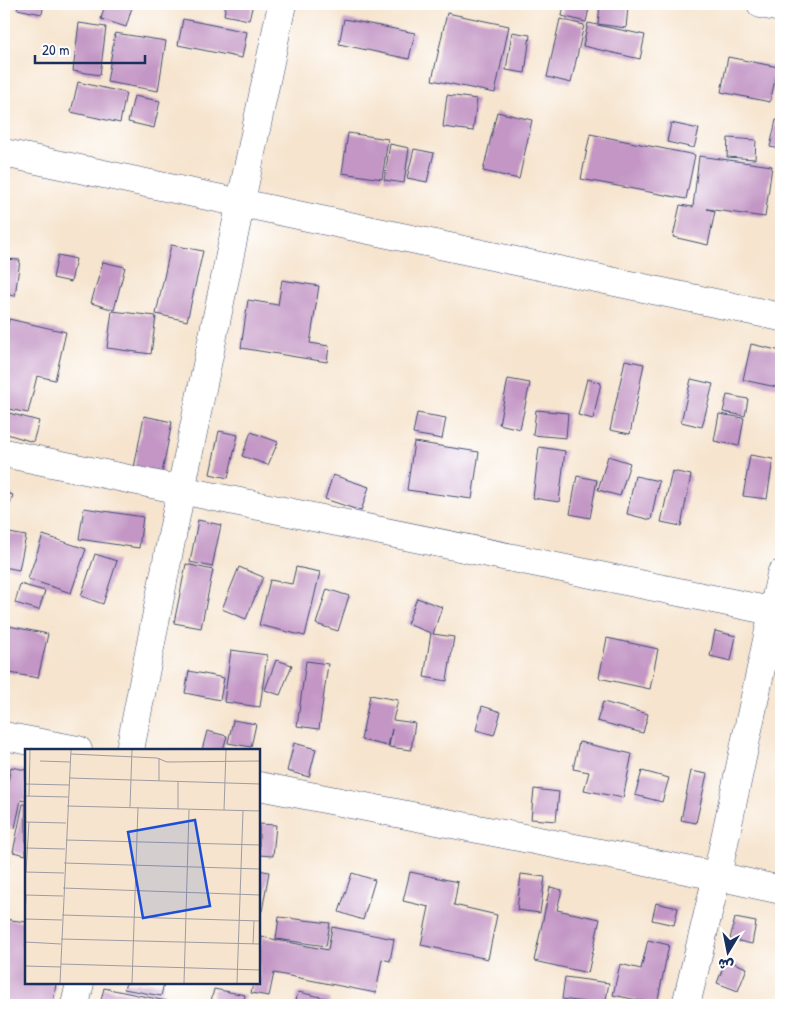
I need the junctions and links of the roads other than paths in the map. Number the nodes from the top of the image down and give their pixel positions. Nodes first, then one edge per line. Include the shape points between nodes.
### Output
1 (282, 4) edge
2 (762, 4) edge
3 (781, 8) edge
4 (4, 153) edge
5 (241, 204) junction
6 (781, 317) edge
7 (4, 453) edge
8 (181, 490) junction
9 (781, 574) edge
10 (777, 612) edge
11 (4, 736) edge
12 (73, 749) edge
13 (130, 749) edge
14 (260, 786) edge
15 (717, 876) junction
16 (781, 890) edge
17 (80, 984) edge
18 (75, 1005) edge
19 (686, 1005) edge

1 - 5 street
2 - 3 street
4 - 5 street
5 - 6 street
5 - 8 street
7 - 8 street
8 - 10 street
8 - 13 street
9 - 10 street
10 - 15 street
11 - 12 street
14 - 15 street
15 - 16 street
15 - 19 street
17 - 18 street

